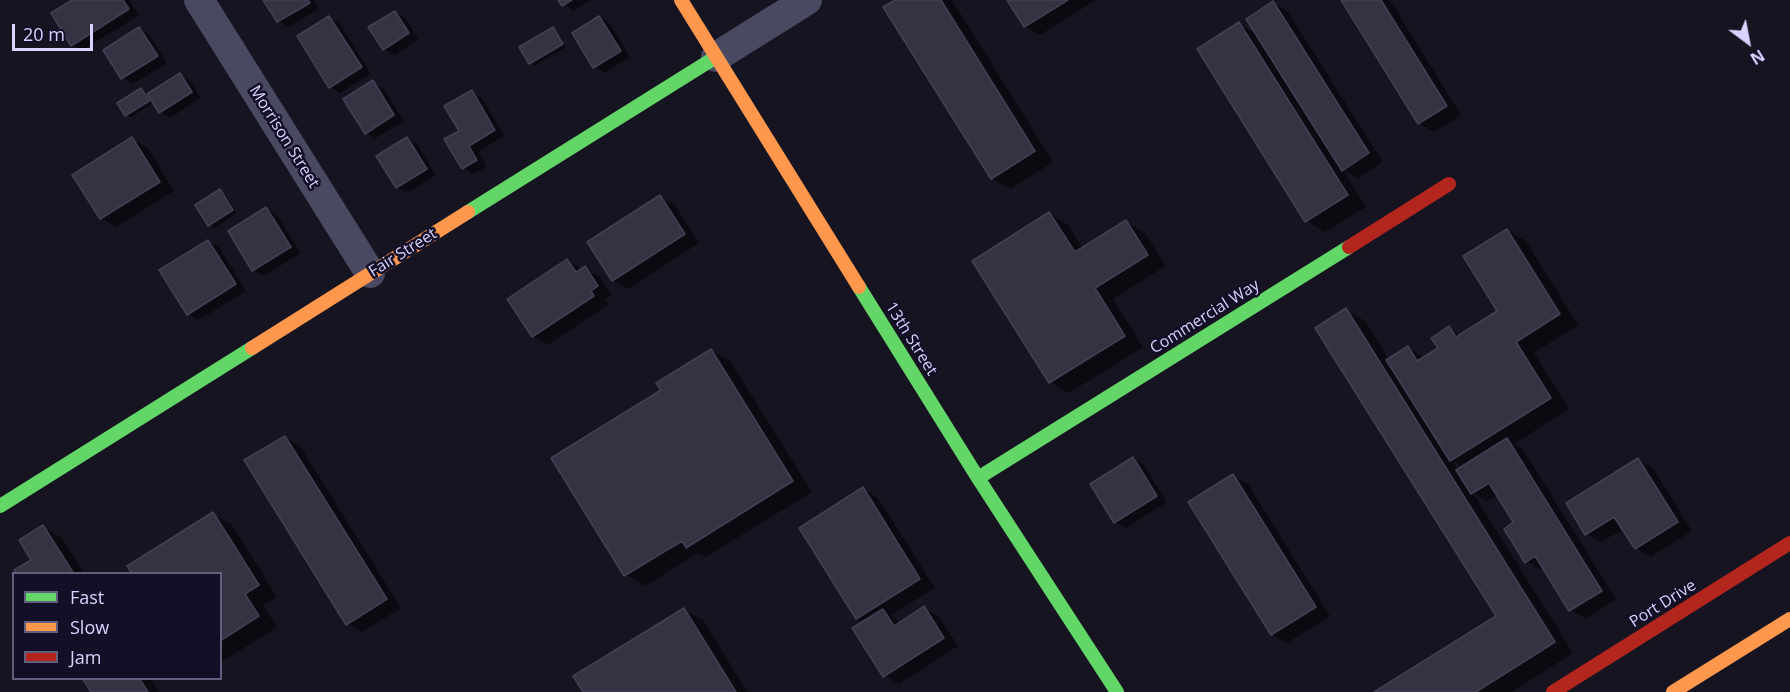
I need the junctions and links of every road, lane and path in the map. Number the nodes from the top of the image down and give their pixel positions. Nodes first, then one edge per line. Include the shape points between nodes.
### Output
1 (199, 0) edge
2 (681, 0) edge
3 (807, 0) edge
4 (716, 57) junction
5 (1449, 184) dead end
6 (370, 273) junction
7 (978, 478) junction
8 (0, 506) edge
9 (1790, 543) edge
10 (1790, 619) edge
11 (1117, 692) edge
12 (1553, 692) edge
13 (1673, 692) edge

1 - 6 street, Morrison Street
2 - 4 street, 13th Street
3 - 4 street, Fair Street
4 - 6 street, Fair Street
4 - 7 street, 13th Street
5 - 7 street, Commercial Way
6 - 8 street, Fair Street
7 - 11 street, 13th Street
9 - 12 street, Port Drive
10 - 13 street

